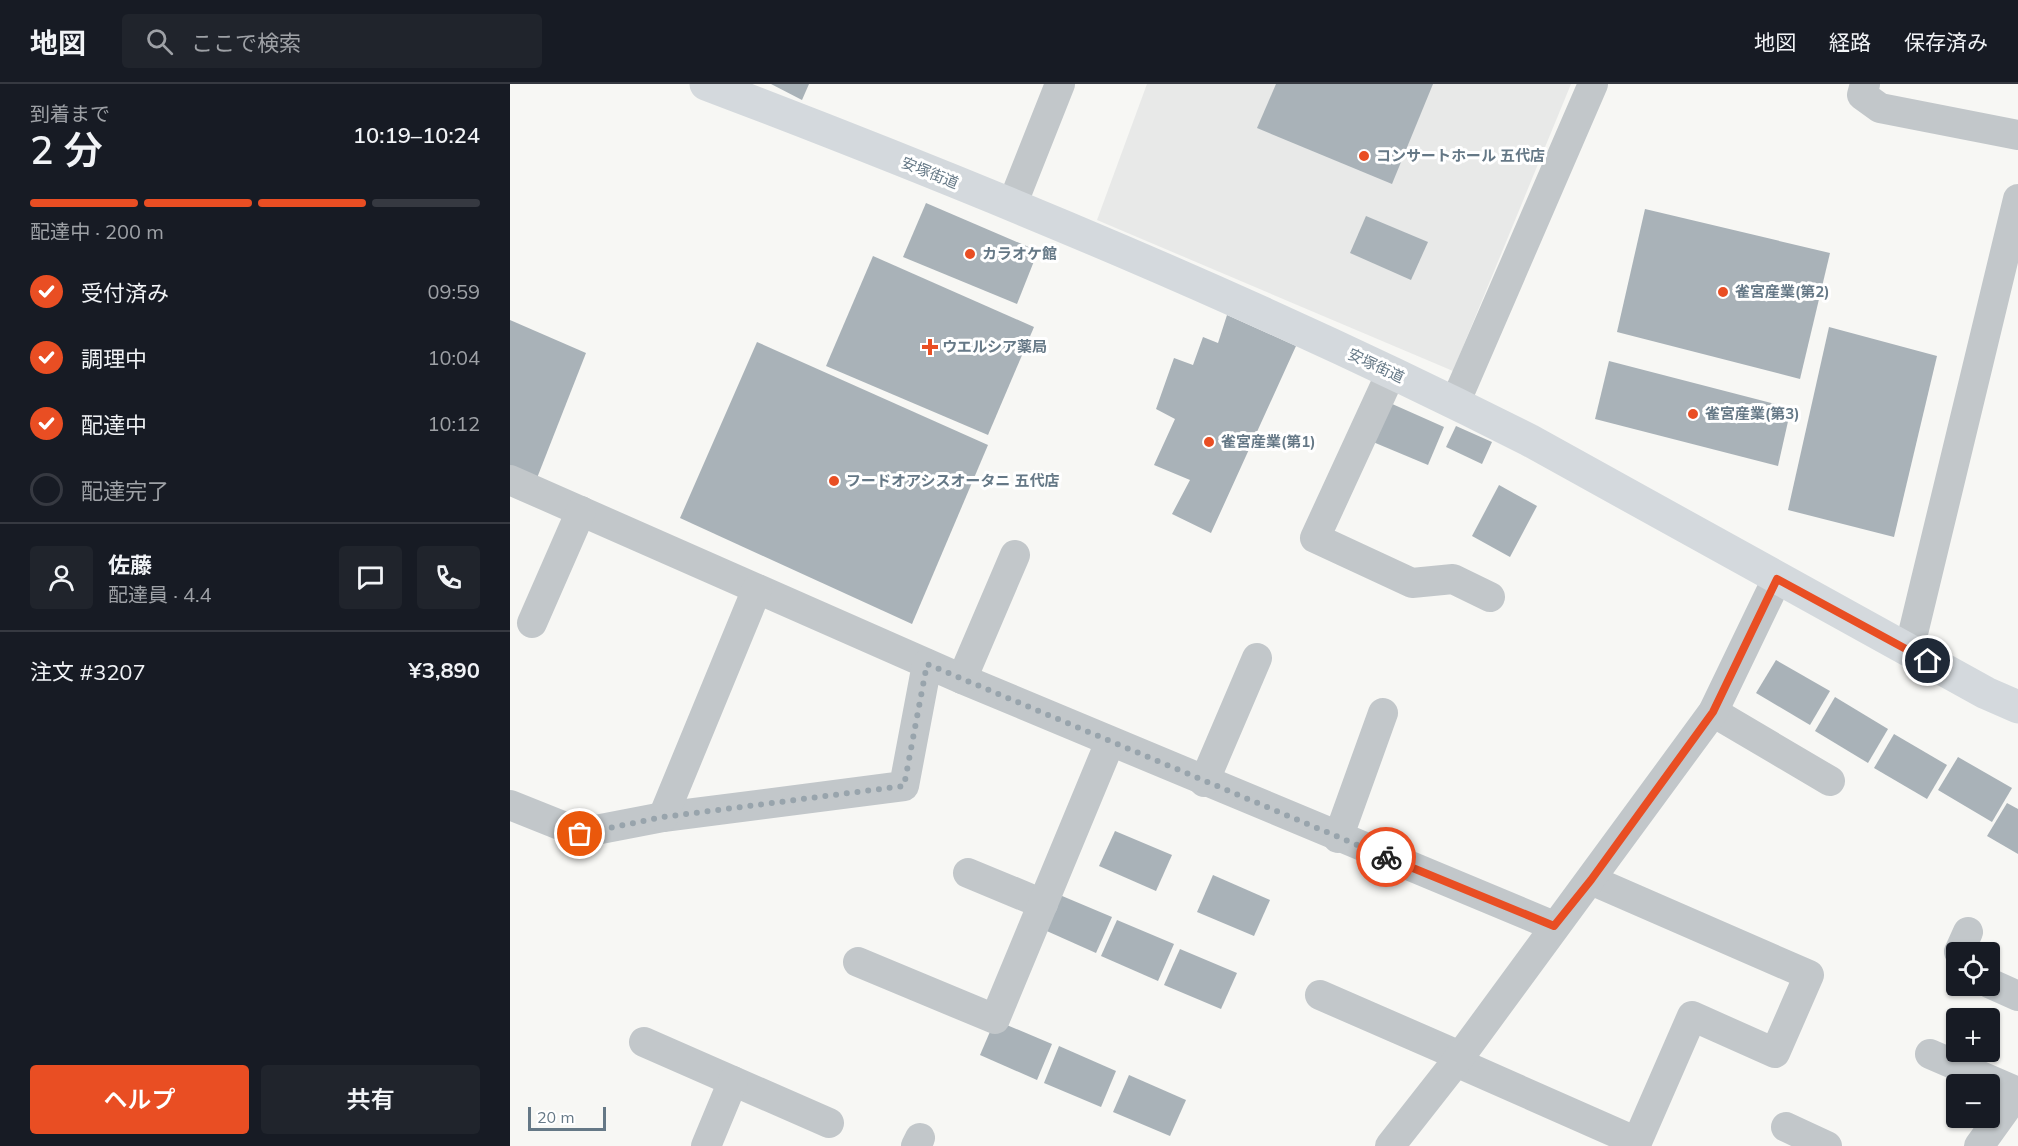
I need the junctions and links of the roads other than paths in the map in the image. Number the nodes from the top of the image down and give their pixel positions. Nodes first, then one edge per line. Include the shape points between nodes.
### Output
1 (705, 84) edge
2 (1060, 84) edge
3 (1593, 84) edge
4 (1865, 84) edge
5 (2018, 135) edge
6 (2018, 199) edge
7 (1012, 205) junction
8 (1391, 373) junction
9 (1455, 403) junction
10 (510, 480) edge
11 (581, 511) junction
12 (1015, 555) dead end
13 (1777, 579) junction
14 (757, 590) junction
15 (1490, 597) dead end
16 (532, 623) dead end
17 (1909, 650) junction
18 (1257, 658) dead end
19 (927, 664) junction
20 (962, 679) junction
21 (2018, 707) edge
22 (1713, 712) junction
23 (1383, 713) dead end
24 (1110, 742) junction
25 (1204, 782) junction
26 (1830, 782) dead end
27 (510, 805) edge
28 (663, 817) junction
29 (1338, 838) junction
30 (968, 873) dead end
31 (1591, 880) junction
32 (1043, 904) junction
33 (1554, 926) junction
34 (858, 962) dead end
35 (2000, 988) edge
36 (1320, 995) dead end
37 (2018, 996) edge
38 (644, 1042) dead end
39 (1930, 1054) dead end
40 (1458, 1059) junction
41 (734, 1081) junction
42 (2018, 1092) edge
43 (829, 1123) dead end
44 (1786, 1127) dead end
45 (706, 1146) edge
46 (1390, 1146) edge
47 (1827, 1146) edge
48 (1980, 1146) edge

1 - 7 main road, 安塚街道
2 - 7 street
3 - 9 street
4 - 5 street via 1862,95 1880,108
6 - 17 street
7 - 8 main road, 安塚街道 via 1147,261
8 - 9 main road, 安塚街道
8 - 15 street via 1315,538 1412,583 1453,579
9 - 13 main road, 安塚街道 via 1529,440
10 - 11 street
11 - 14 street
11 - 16 street
12 - 20 street
13 - 17 main road, 安塚街道
13 - 22 street
14 - 19 street
14 - 28 street
17 - 21 main road, 安塚街道
18 - 25 street
19 - 20 street
19 - 28 street via 904,786
20 - 24 street
22 - 26 street
22 - 31 street
23 - 29 street
24 - 25 street
24 - 32 street
25 - 29 street
27 - 28 street via 580,834
29 - 33 street
30 - 32 street
31 - 33 street
31 - 40 street via 1809,975 1775,1053 1692,1016 1637,1142
32 - 34 street via 995,1018
33 - 40 street
35 - 37 street
36 - 40 street
38 - 41 street
39 - 42 street
40 - 46 street
41 - 43 street
41 - 45 street
42 - 48 street
44 - 47 street

